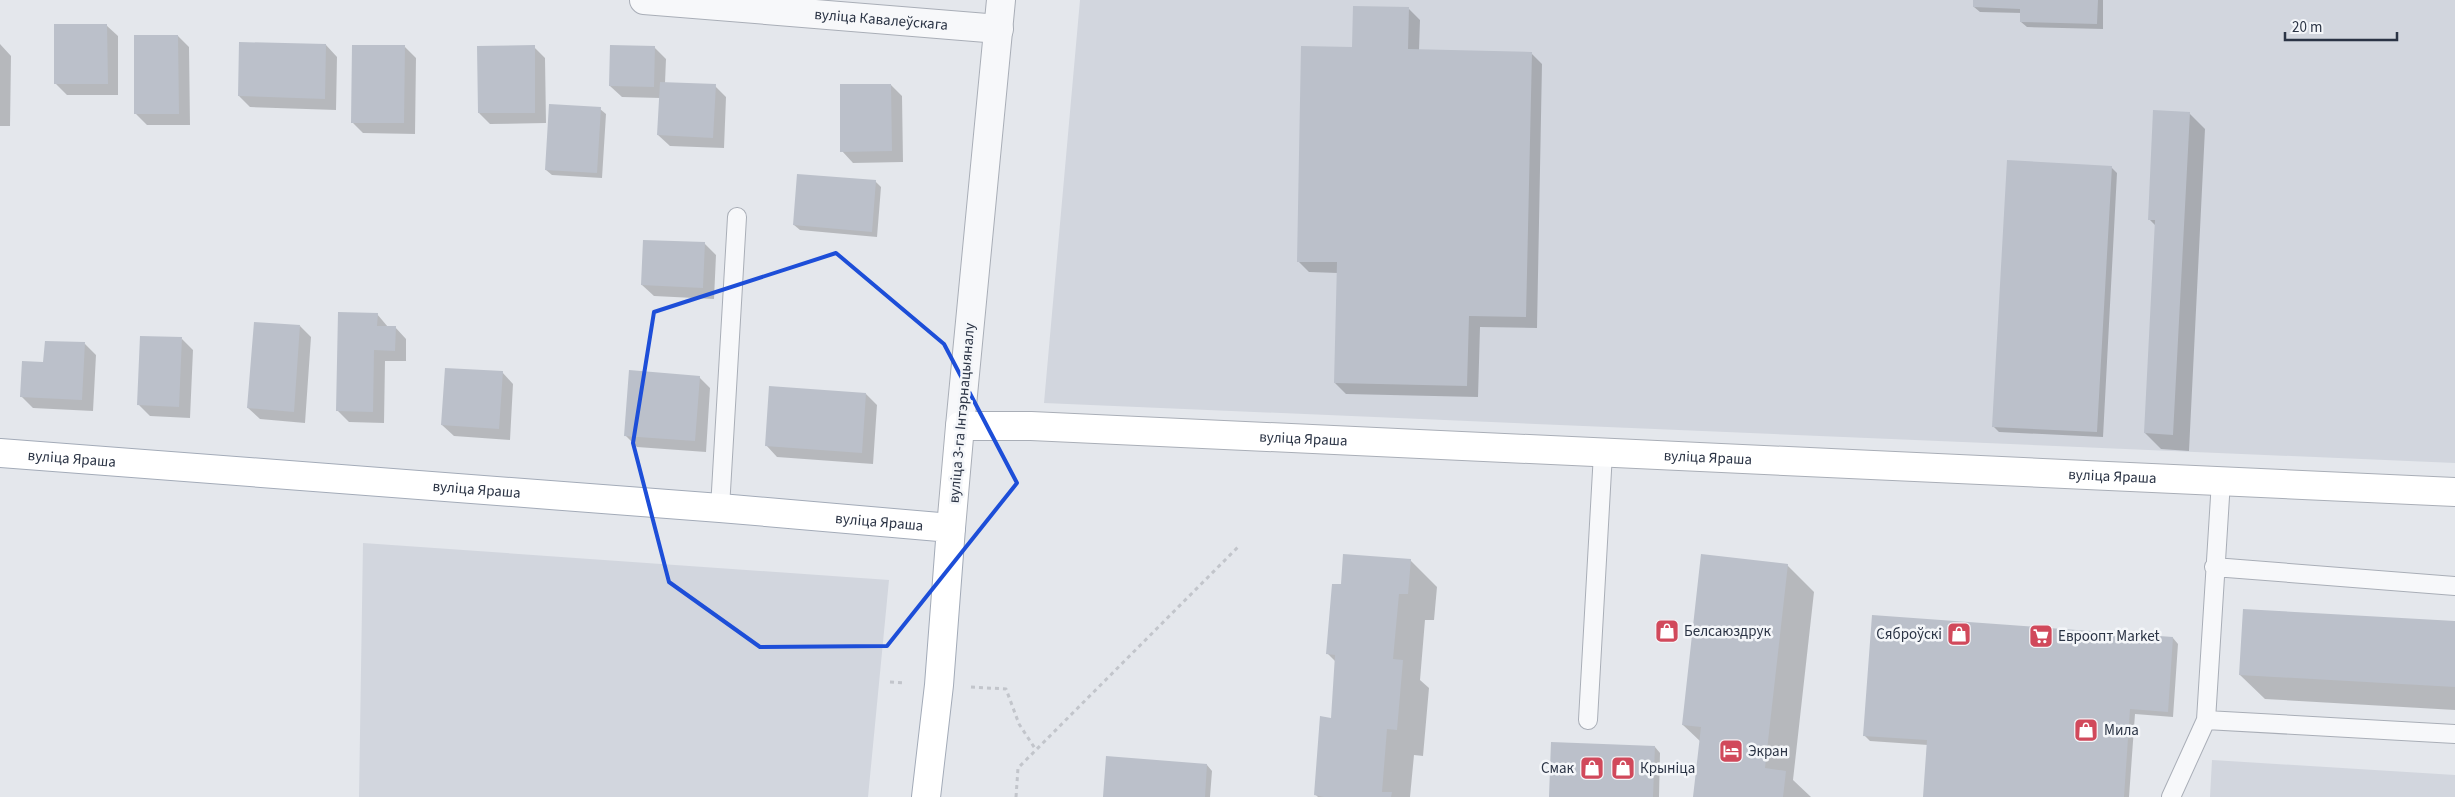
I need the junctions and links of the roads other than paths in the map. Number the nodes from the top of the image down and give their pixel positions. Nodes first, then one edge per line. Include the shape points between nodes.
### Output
1 (644, 0) edge
2 (1001, 0) edge
3 (999, 29) junction
4 (737, 217) dead end
5 (960, 426) junction
6 (0, 453) edge
7 (1603, 453) junction
8 (2221, 482) junction
9 (2455, 492) edge
10 (720, 508) junction
11 (952, 528) junction
12 (2214, 567) junction
13 (2455, 586) edge
14 (1588, 720) dead end
15 (2206, 720) junction
16 (2455, 734) edge
17 (926, 797) edge
18 (2171, 797) edge

1 - 3 street, вуліца Кавалеўскага
2 - 3 street, вуліца 3-га Інтэрнацыяналу
3 - 5 street, вуліца 3-га Інтэрнацыяналу
4 - 10 lane
5 - 7 street, вуліца Яраша
5 - 11 street, вуліца 3-га Інтэрнацыяналу
6 - 10 street, вуліца Яраша
7 - 8 street, вуліца Яраша
7 - 14 lane
8 - 9 street, вуліца Яраша
8 - 12 lane
10 - 11 street, вуліца Яраша
11 - 17 street, вуліца 3-га Інтэрнацыяналу
12 - 13 lane
12 - 15 lane
15 - 16 lane
15 - 18 lane

